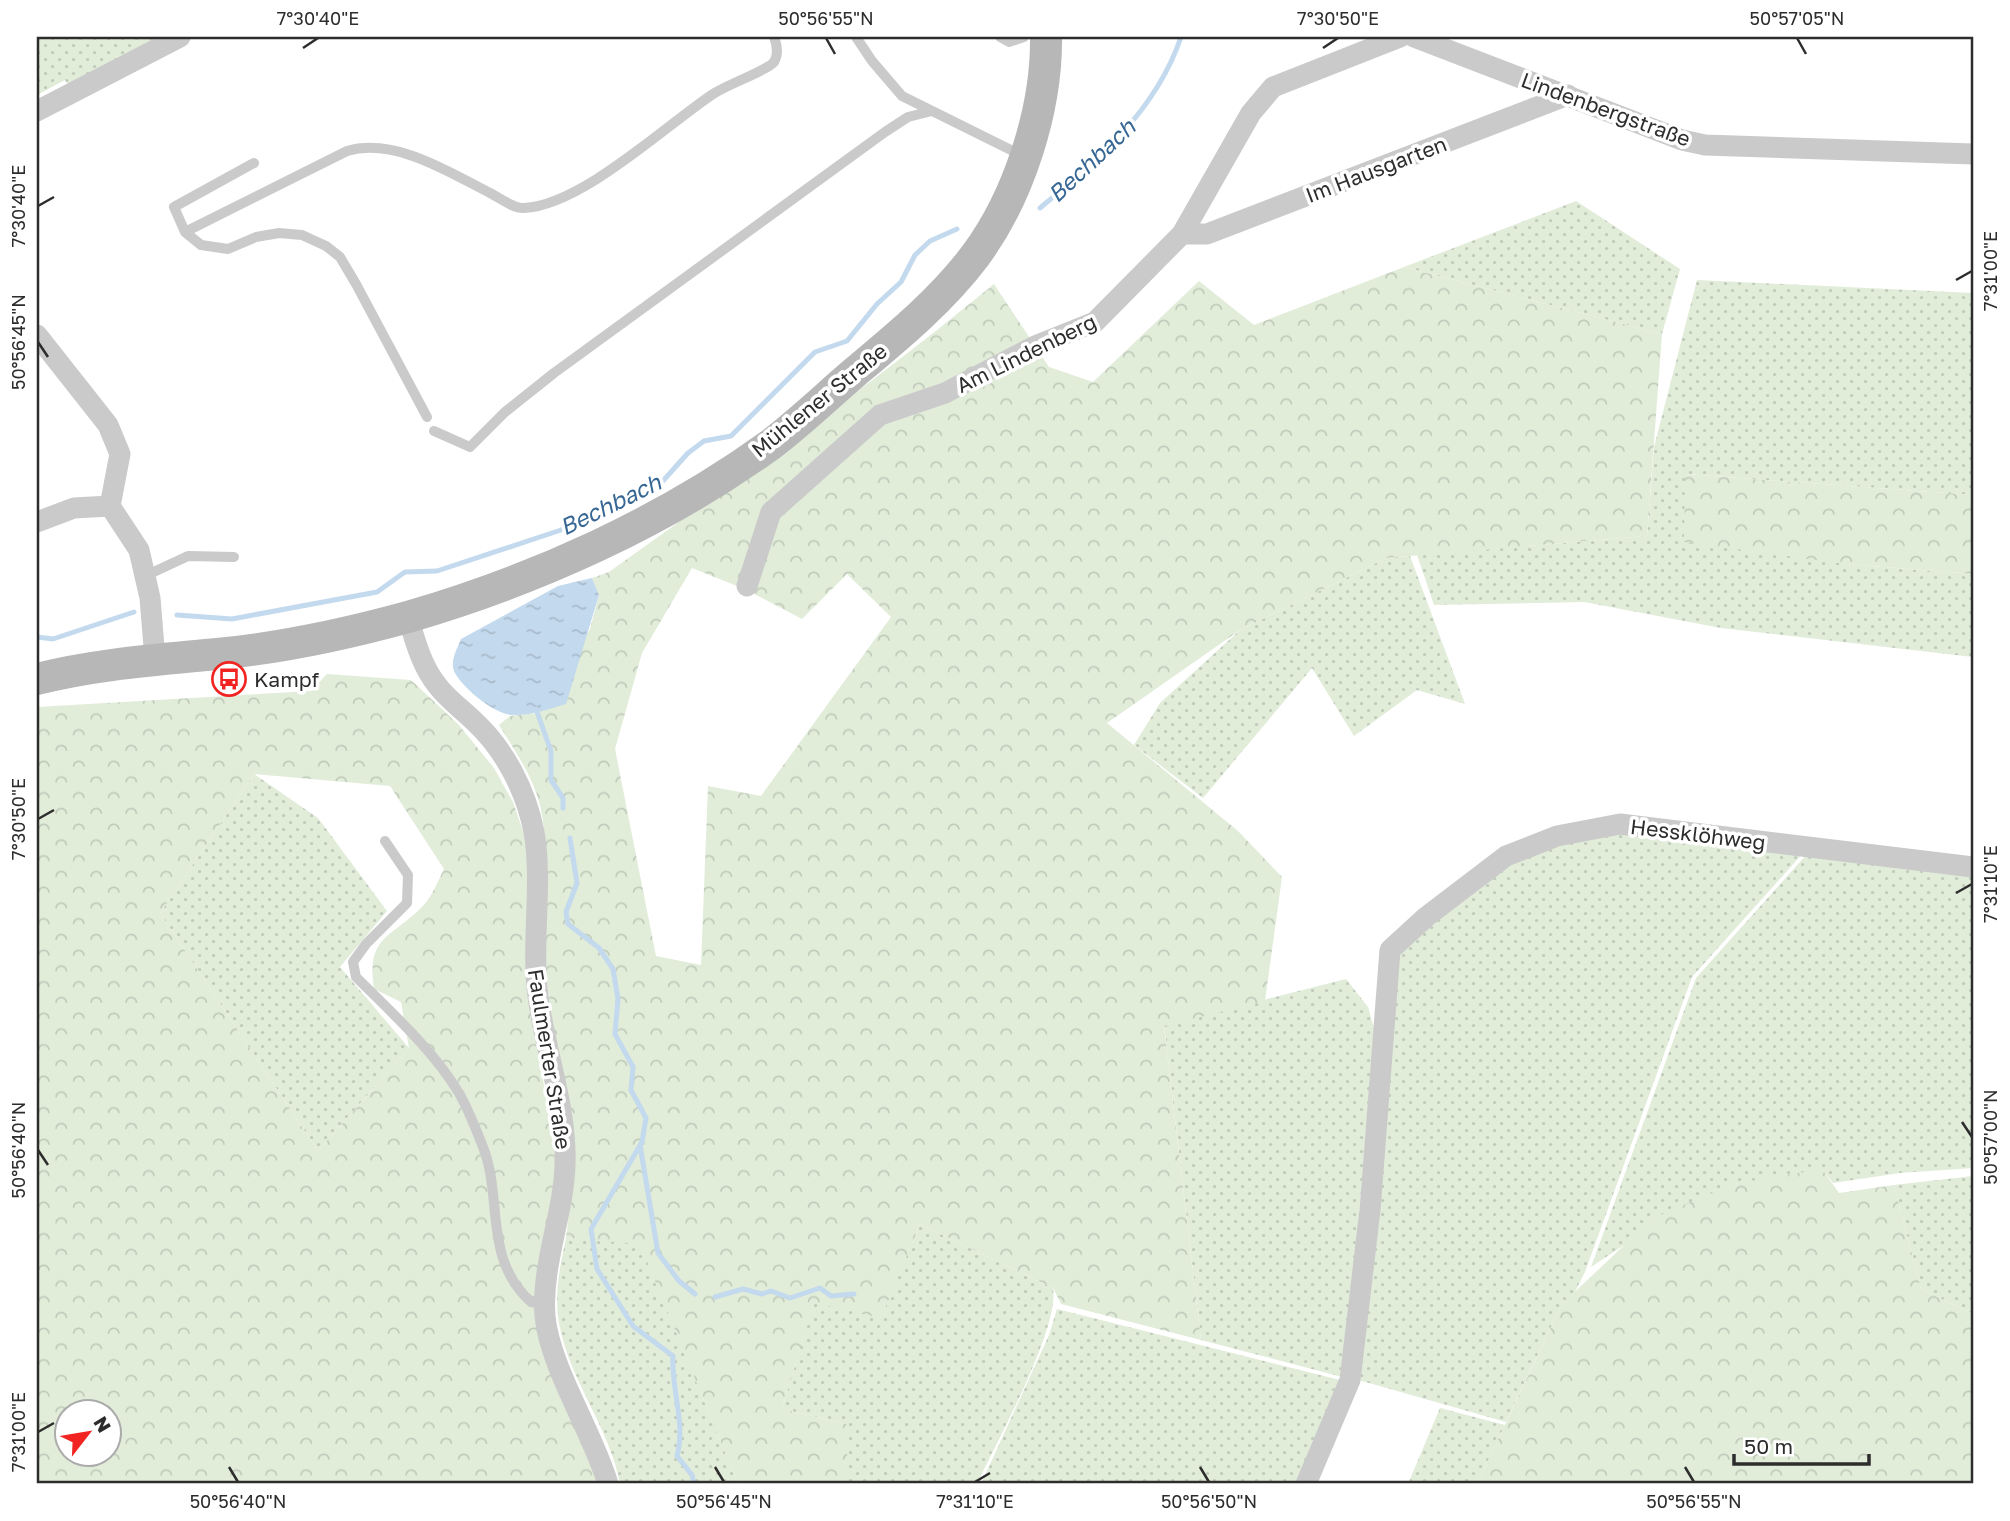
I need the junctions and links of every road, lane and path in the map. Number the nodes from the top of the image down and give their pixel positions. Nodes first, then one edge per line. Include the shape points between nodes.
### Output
1 (180, 37) edge
2 (774, 37) edge
3 (856, 37) edge
4 (999, 37) edge
5 (1024, 37) edge
6 (1046, 37) edge
7 (1400, 37) edge
8 (1414, 37) edge
9 (1568, 95) junction
10 (37, 111) edge
11 (932, 111) junction
12 (1973, 153) edge
13 (1025, 157) junction
14 (254, 163) dead end
15 (185, 232) junction
16 (1182, 234) junction
17 (37, 334) edge
18 (427, 417) dead end
19 (434, 431) dead end
20 (110, 506) junction
21 (37, 522) edge
22 (234, 557) dead end
23 (145, 576) junction
24 (747, 586) dead end
25 (408, 617) junction
26 (147, 659) junction
27 (37, 679) edge
28 (385, 841) dead end
29 (1973, 867) edge
30 (545, 1304) junction
31 (608, 1484) edge
32 (1306, 1484) edge

1 - 10 street
2 - 15 lane via 778,48 774,62 720,89 594,180 546,204 521,209 421,161 382,147 364,146
3 - 11 lane via 902,96
4 - 5 lane via 1009,42
6 - 13 main road, Mühlener Straße via 1037,121
7 - 16 street, Am Lindenberg via 1273,87 1251,113
8 - 9 street, Lindenbergstraße
9 - 12 street, Lindenbergstraße via 1705,145
9 - 16 street, Im Hausgarten via 1207,234
11 - 13 lane
11 - 19 lane via 908,117 885,132 670,287 505,412 470,447
13 - 25 main road, Mühlener Straße via 976,255 921,317 771,444 687,498 596,547 491,590
14 - 15 lane via 174,207
15 - 18 lane via 201,246 220,250 278,233 302,235 326,246 340,257 356,284
16 - 24 street, Am Lindenberg via 1095,322 1035,345 945,393 880,415 771,512
17 - 20 street via 108,425 120,454
20 - 21 street via 74,508
20 - 23 street via 139,550
22 - 23 lane via 188,556
23 - 26 street via 150,598
25 - 26 main road, Mühlener Straße via 268,646
25 - 30 street, Faulmerter Straße via 436,684 502,754 518,782 534,831 538,996 562,1121 565,1163
26 - 27 main road, Mühlener Straße
28 - 30 lane via 408,875 407,903 353,962 356,977 431,1056 459,1093 484,1150 498,1243 512,1277 531,1302
29 - 32 street, Hessklöhweg via 1620,824 1557,836 1506,856 1426,916 1390,950 1370,1210 1350,1380
30 - 31 street, Faulmerter Straße via 556,1359

